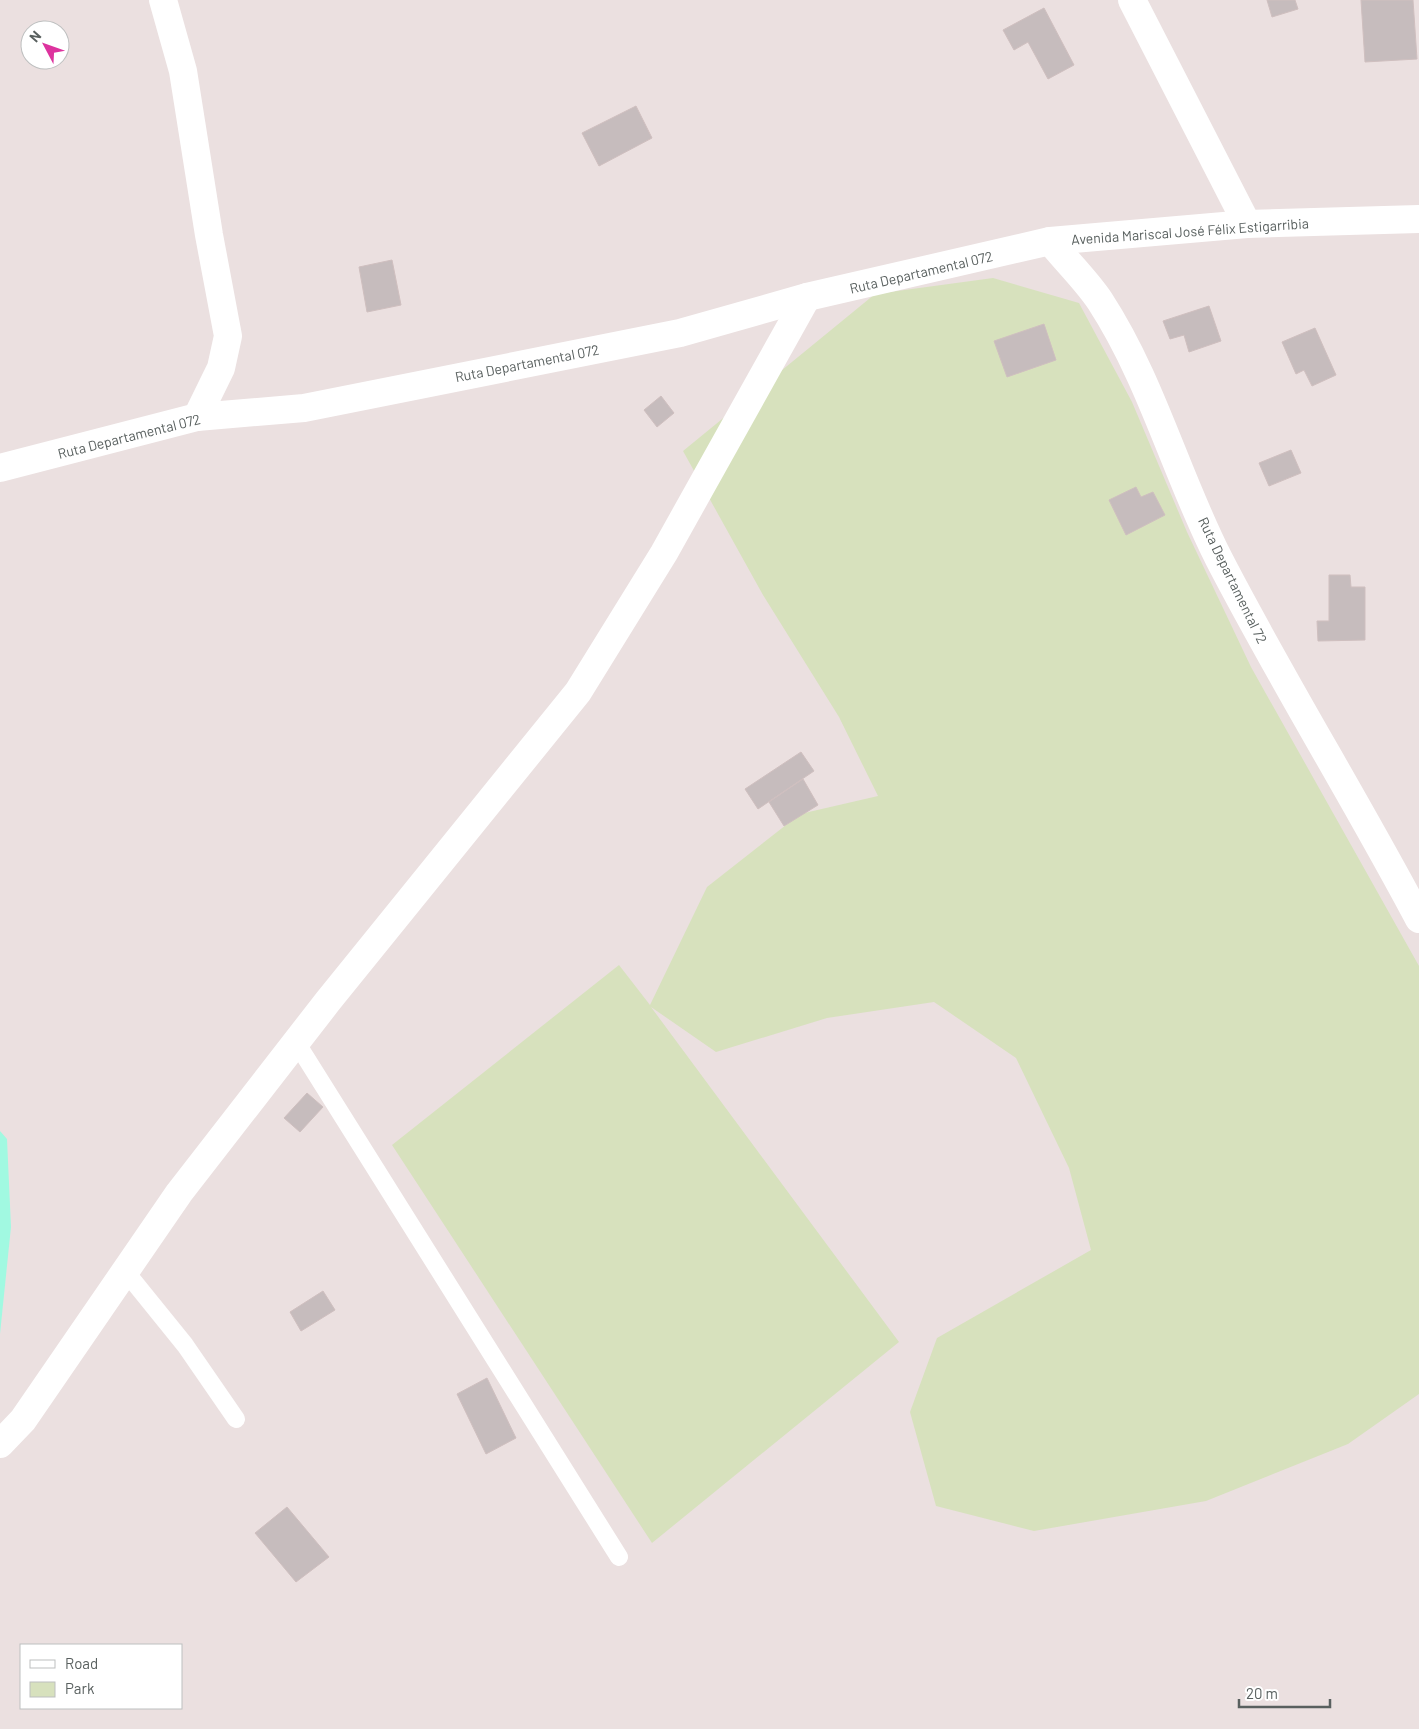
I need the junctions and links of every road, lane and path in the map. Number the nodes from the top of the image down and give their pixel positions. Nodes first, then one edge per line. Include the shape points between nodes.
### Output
1 (164, 0) edge
2 (1132, 0) edge
3 (1419, 219) edge
4 (1247, 224) junction
5 (1050, 241) junction
6 (807, 297) junction
7 (197, 418) junction
8 (0, 468) edge
9 (1419, 919) edge
10 (296, 1042) junction
11 (126, 1272) junction
12 (236, 1419) dead end
13 (0, 1444) edge
14 (618, 1557) dead end

1 - 7 main road via 183,71 228,336 221,368
2 - 4 main road
3 - 4 main road, Avenida Mariscal José Félix Estigarribia
4 - 5 main road, Avenida Mariscal José Félix Estigarribia
5 - 6 main road, Ruta Departamental 072
5 - 9 main road, Ruta Departamental 72 via 1100,301 1141,377 1218,557
6 - 7 main road, Ruta Departamental 072 via 680,333 323,404
6 - 10 main road via 664,553 578,692
7 - 8 main road, Ruta Departamental 072
10 - 11 main road via 179,1193
10 - 14 lane
11 - 12 lane via 185,1345
11 - 13 main road via 23,1420

